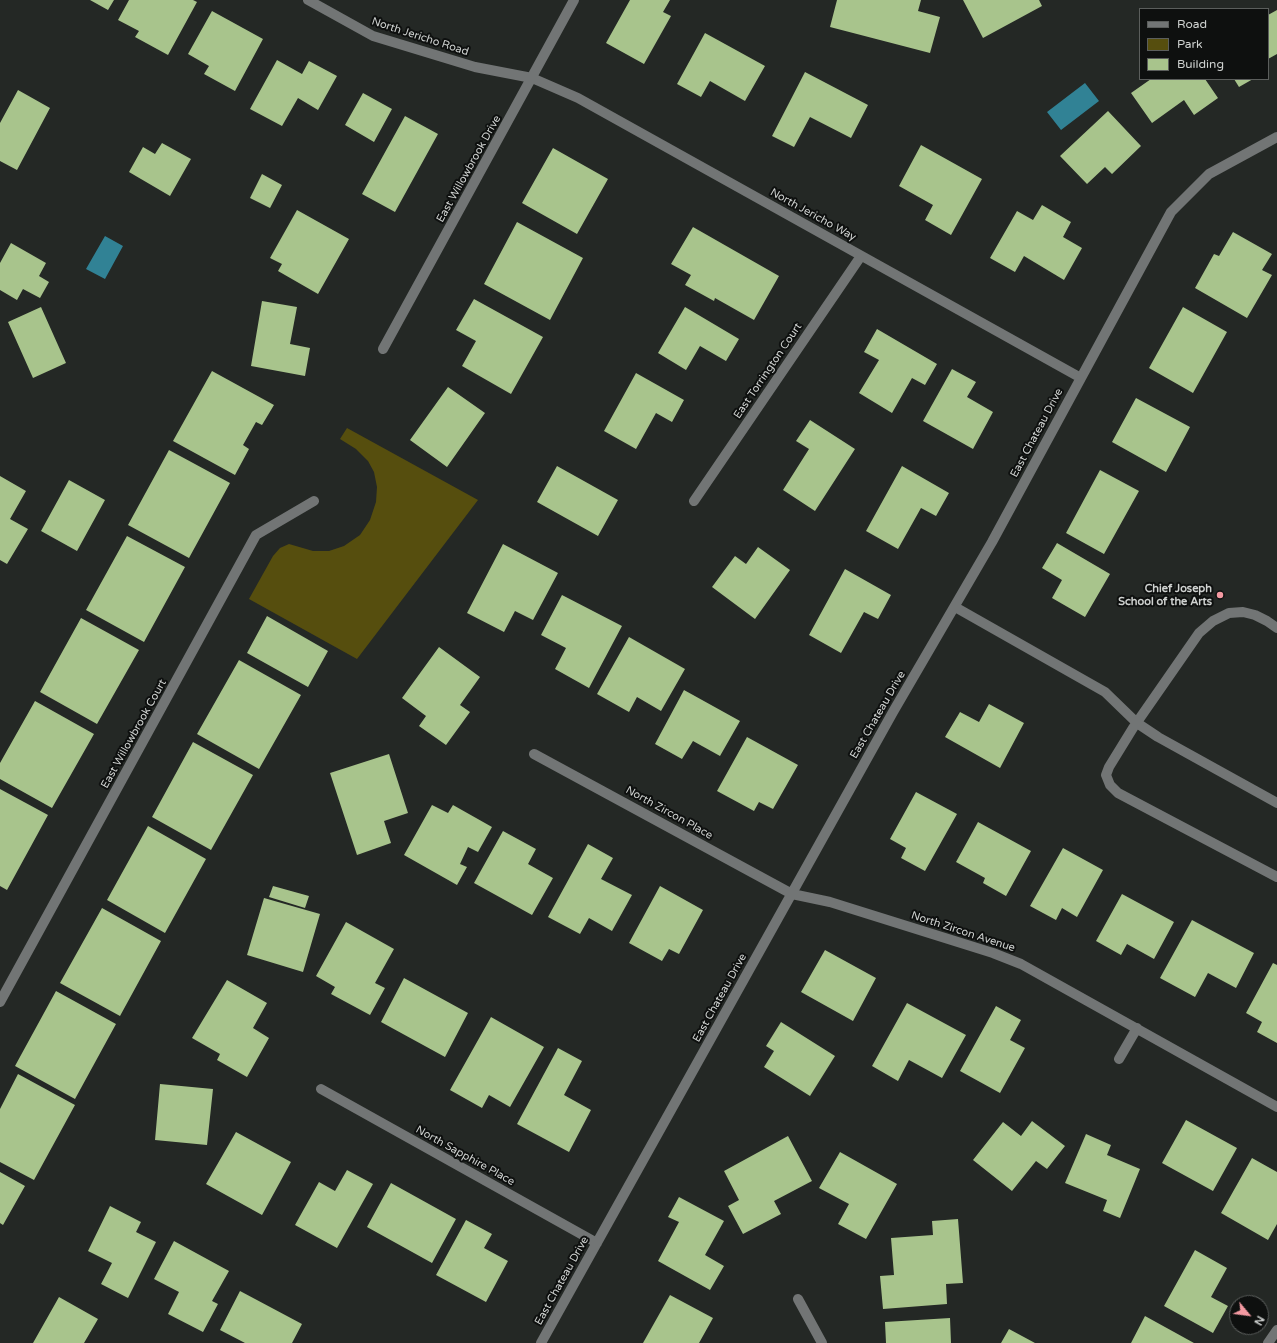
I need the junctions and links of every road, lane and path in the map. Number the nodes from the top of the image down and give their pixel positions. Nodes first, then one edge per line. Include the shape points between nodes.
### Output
1 (308, 0) edge
2 (574, 0) edge
3 (532, 78) junction
4 (1277, 138) edge
5 (861, 256) junction
6 (383, 349) dead end
7 (1081, 378) junction
8 (694, 501) dead end
9 (314, 502) dead end
10 (955, 607) junction
11 (1277, 628) edge
12 (1137, 723) junction
13 (534, 754) dead end
14 (1277, 803) edge
15 (1277, 876) edge
16 (792, 894) junction
17 (0, 1002) edge
18 (1137, 1028) junction
19 (1120, 1059) dead end
20 (321, 1089) dead end
21 (1277, 1107) edge
22 (597, 1243) junction
23 (798, 1299) dead end
24 (1277, 1330) edge
25 (541, 1343) edge
26 (822, 1343) edge
27 (1268, 1343) edge

1 - 3 street, North Jericho Road via 373,36 475,67
2 - 3 street, East Willowbrook Drive
3 - 5 street, North Jericho Way via 578,98
3 - 6 street, East Willowbrook Drive
4 - 7 street, East Chateau Drive via 1209,174 1171,212
5 - 7 street, North Jericho Way
5 - 8 street, East Torrington Court
7 - 10 street, East Chateau Drive
9 - 17 street, East Willowbrook Court via 256,535
10 - 12 street via 1105,692
10 - 16 street, East Chateau Drive
11 - 12 street via 1267,620 1243,612 1229,613 1213,621 1199,634
12 - 14 street
12 - 15 street via 1106,776 1118,793
13 - 16 street, North Zircon Place
16 - 18 street, North Zircon Avenue via 830,902 993,952 1021,964
16 - 22 street, East Chateau Drive
18 - 19 street
18 - 21 street, North Zircon Avenue
20 - 22 street, North Sapphire Place
22 - 25 street, East Chateau Drive
23 - 26 street
24 - 27 street

